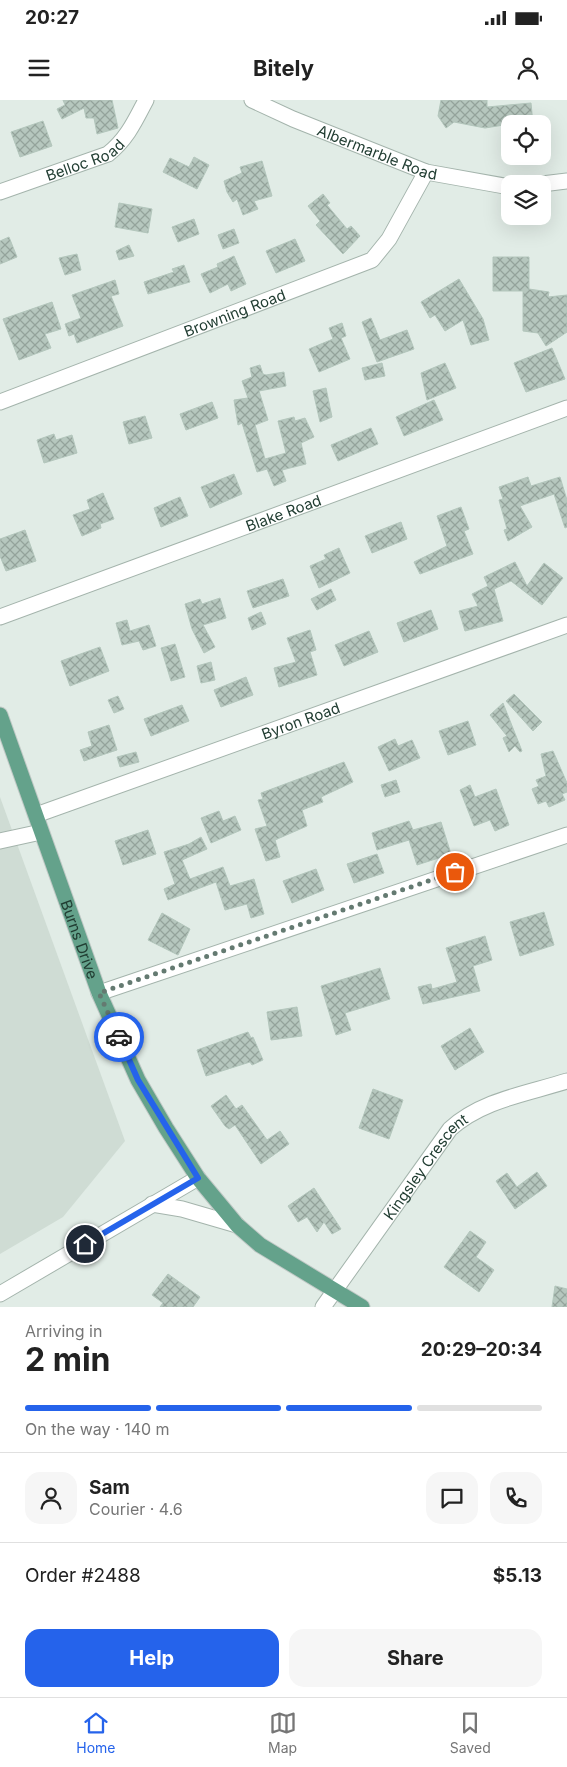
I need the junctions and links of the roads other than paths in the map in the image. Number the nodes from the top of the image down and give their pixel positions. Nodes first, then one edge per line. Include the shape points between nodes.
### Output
1 (146, 100) edge
2 (252, 100) edge
3 (426, 172) junction
4 (567, 181) edge
5 (551, 183) edge
6 (501, 185) edge
7 (0, 192) edge
8 (0, 402) edge
9 (567, 408) edge
10 (0, 617) edge
11 (567, 625) edge
12 (0, 715) edge
13 (36, 815) junction
14 (41, 832) junction
15 (567, 834) edge
16 (0, 841) edge
17 (99, 993) junction
18 (567, 1081) edge
19 (198, 1178) junction
20 (152, 1204) junction
21 (237, 1225) junction
22 (333, 1291) junction
23 (0, 1294) edge
24 (323, 1307) edge
25 (362, 1307) edge

1 - 7 street, Belloc Road via 121,144 108,154
2 - 3 street, Albermarble Road
3 - 6 street, Albermarble Road
3 - 8 street, Browning Road via 388,239 372,260
4 - 5 street
9 - 10 street, Blake Road
11 - 13 street, Byron Road
12 - 13 main road, Burns Drive
13 - 14 main road, Burns Drive
14 - 16 street
14 - 17 main road, Burns Drive
15 - 17 street
17 - 19 main road, Burns Drive via 138,1080
18 - 22 street, Kingsley Crescent via 480,1107 457,1122
19 - 20 street
19 - 21 main road, Burns Drive
20 - 21 street
20 - 23 street
21 - 22 main road, Burns Drive via 260,1245
22 - 24 street, Kingsley Crescent
22 - 25 main road, Burns Drive

